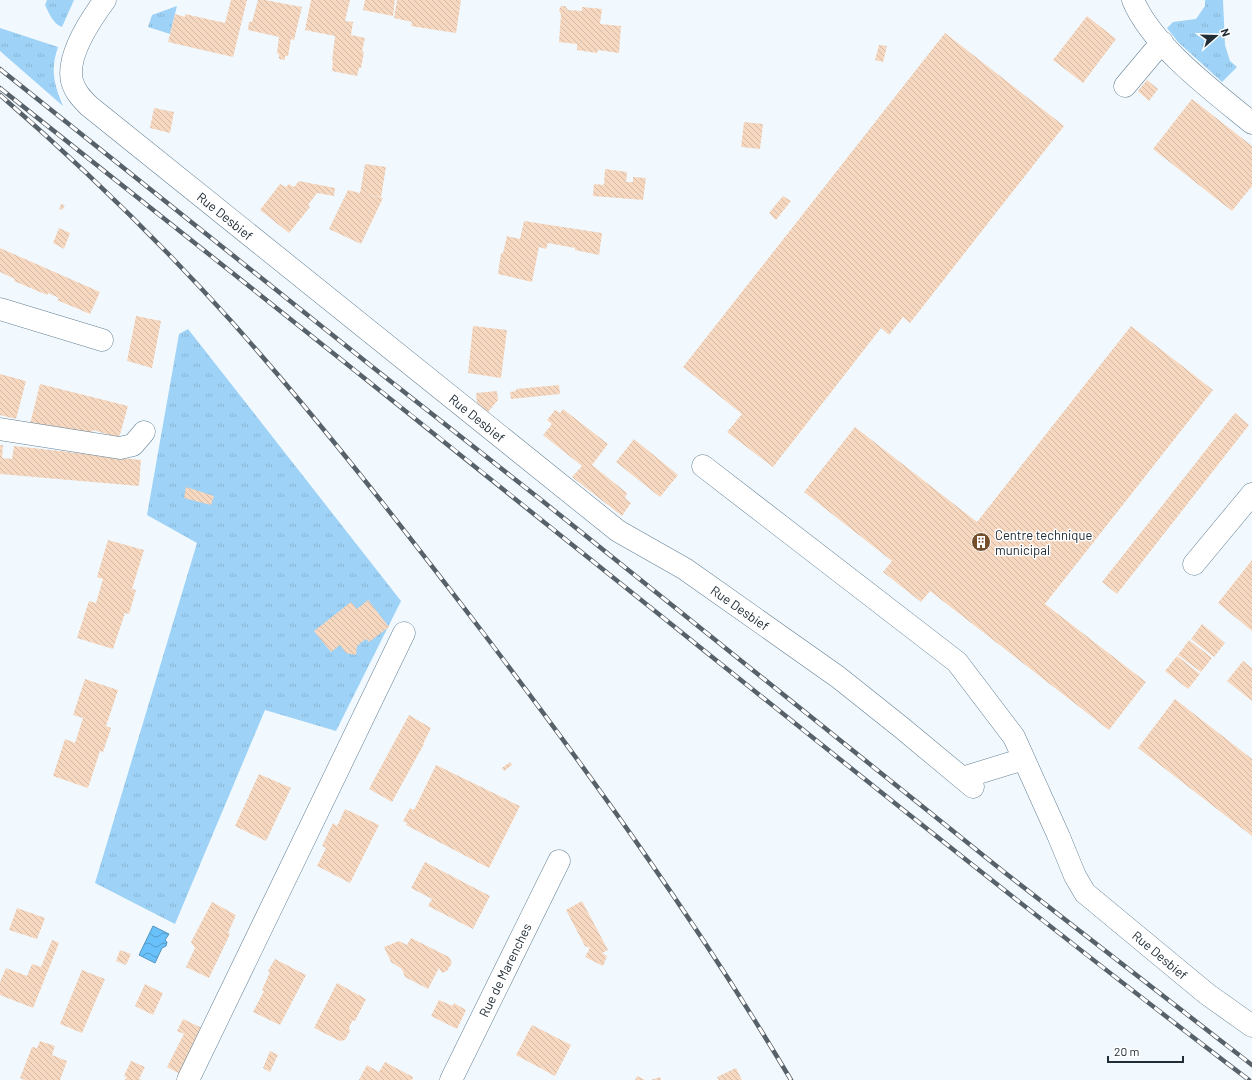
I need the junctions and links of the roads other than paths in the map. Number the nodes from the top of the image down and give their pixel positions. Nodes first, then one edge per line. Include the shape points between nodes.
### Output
1 (104, 0) edge
2 (1134, 0) edge
3 (1162, 42) junction
4 (1125, 86) dead end
5 (1252, 123) edge
6 (0, 309) edge
7 (102, 340) dead end
8 (0, 429) edge
9 (144, 432) dead end
10 (703, 466) dead end
11 (1252, 494) edge
12 (1194, 564) dead end
13 (404, 633) dead end
14 (1024, 759) junction
15 (559, 861) dead end
16 (1252, 1026) edge
17 (188, 1080) edge
18 (451, 1080) edge

1 - 14 street, Rue Desbief via 80,41 71,71 75,88 89,106 618,531 685,569 838,677 968,783
2 - 3 street via 1145,22
3 - 4 street
3 - 5 street via 1202,82
6 - 7 street
8 - 9 street via 120,448 133,445
10 - 14 street, Rue Desbief via 957,662 1014,737
11 - 12 street
13 - 17 street
14 - 16 street, Rue Desbief via 1075,876 1085,893 1207,994
15 - 18 street, Rue de Marenches

